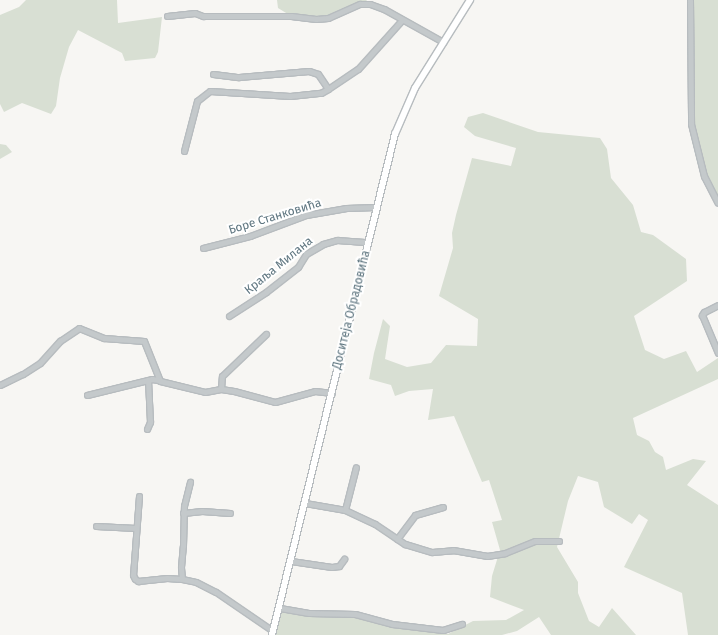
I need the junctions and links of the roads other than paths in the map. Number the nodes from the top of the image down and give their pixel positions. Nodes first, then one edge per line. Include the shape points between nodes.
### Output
1 (470, 0) edge
2 (690, 0) edge
3 (166, 16) dead end
4 (402, 20) junction
5 (443, 42) junction
6 (213, 74) dead end
7 (328, 89) junction
8 (184, 150) dead end
9 (718, 203) edge
10 (376, 207) junction
11 (368, 242) junction
12 (203, 248) dead end
13 (718, 305) edge
14 (229, 316) dead end
15 (266, 334) dead end
16 (718, 353) edge
17 (148, 380) junction
18 (158, 380) junction
19 (0, 385) edge
20 (221, 389) junction
21 (332, 393) junction
22 (87, 395) dead end
23 (147, 429) dead end
24 (356, 467) dead end
25 (190, 482) dead end
26 (139, 496) dead end
27 (306, 504) junction
28 (443, 507) dead end
29 (345, 510) junction
30 (184, 513) junction
31 (230, 513) dead end
32 (96, 526) dead end
33 (136, 528) junction
34 (398, 539) junction
35 (559, 541) dead end
36 (344, 559) dead end
37 (291, 561) junction
38 (182, 579) junction
39 (280, 608) junction
40 (462, 624) dead end
41 (272, 633) edge

1 - 5 main road, Доситеја Обрадовића
2 - 9 street via 691,124 704,176
3 - 4 street via 195,13 204,16 291,16 316,19 328,18 360,4 370,4
4 - 5 street
4 - 7 street via 358,69
5 - 10 main road, Доситеја Обрадовића via 404,110 387,161
6 - 7 street via 239,77 310,71 318,74
7 - 8 street via 321,93 290,96 210,91 197,102
10 - 11 main road, Доситеја Обрадовића
10 - 12 street, Боре Станковића via 346,208 306,216 250,236
11 - 14 street, Краља Милана via 337,240 323,244 306,254 298,267 266,292
11 - 21 main road, Доситеја Обрадовића
13 - 16 street via 704,312 702,316
15 - 20 street via 222,376
17 - 18 street
17 - 22 street
17 - 23 street via 150,422
18 - 19 street via 144,341 104,338 79,328 60,341 40,362
18 - 20 street via 205,392
20 - 21 street via 275,402 315,391
21 - 27 main road, Доситеја Обрадовића
24 - 29 street
25 - 30 street via 185,497
26 - 33 street
27 - 29 street
27 - 37 main road, Доситеја Обрадовића
28 - 34 street via 415,516
29 - 34 street via 375,524
30 - 31 street
30 - 38 street
32 - 33 street
33 - 38 street via 133,575 135,579
34 - 35 street via 405,544 432,552 453,550 487,556 505,553 534,541
36 - 37 street via 339,566 332,567
37 - 39 main road, Доситеја Обрадовића
38 - 41 street via 203,585
39 - 40 street via 309,613 354,614 392,624 443,630
39 - 41 main road, Доситеја Обрадовића

